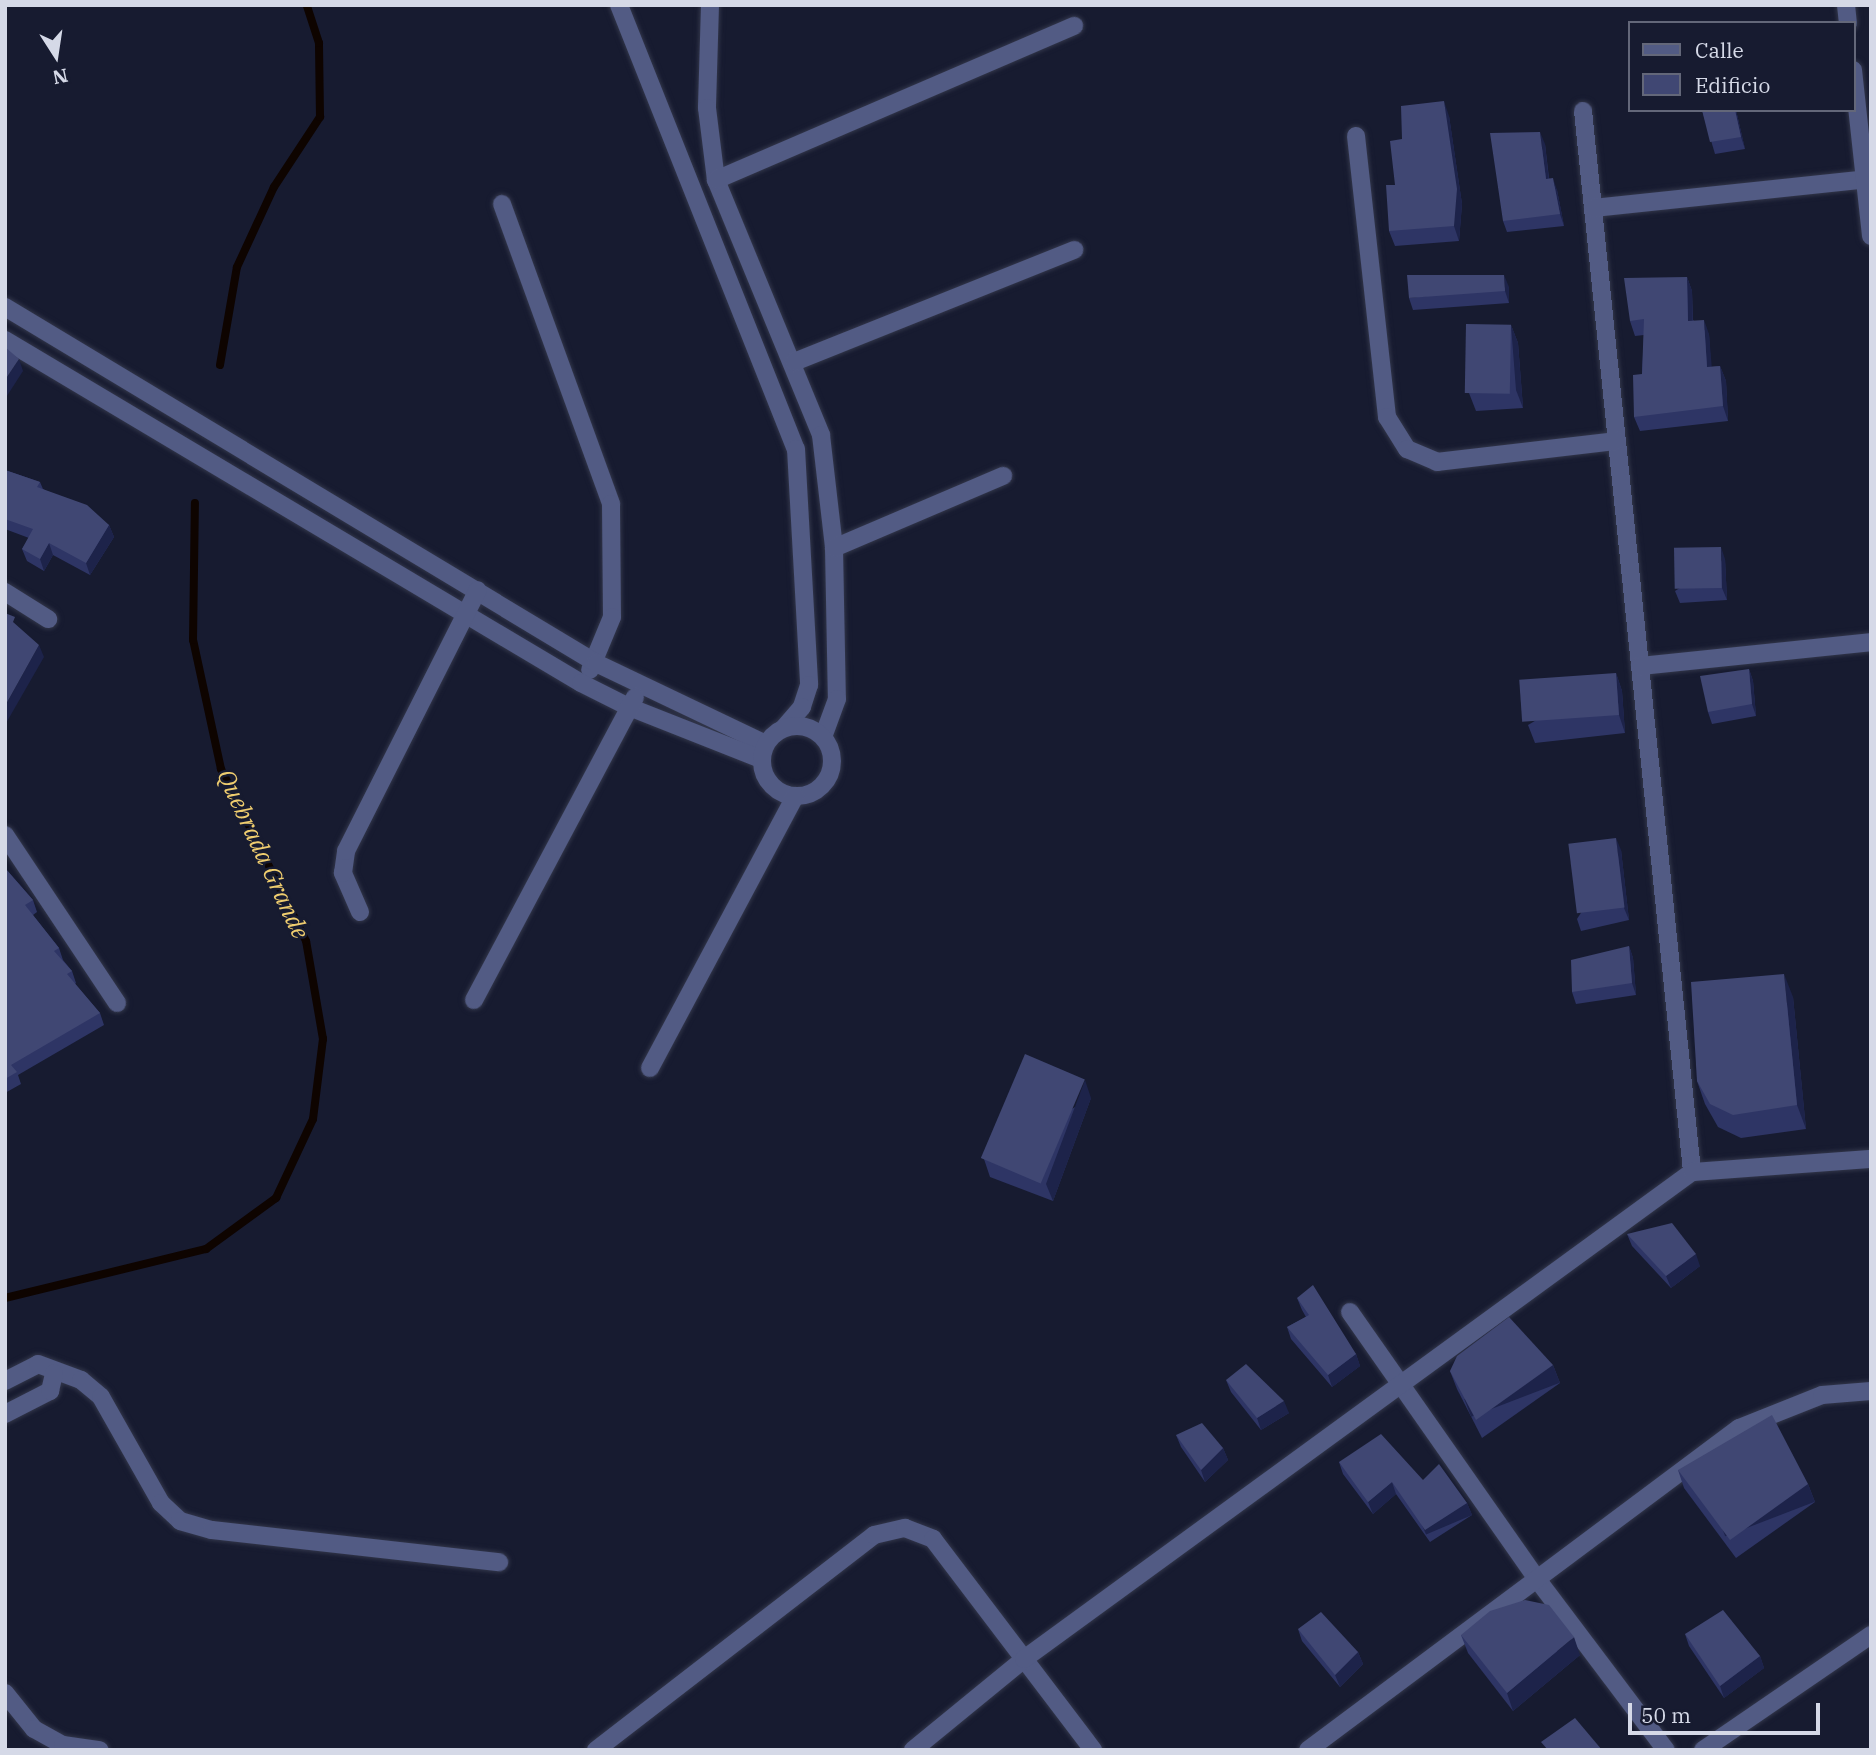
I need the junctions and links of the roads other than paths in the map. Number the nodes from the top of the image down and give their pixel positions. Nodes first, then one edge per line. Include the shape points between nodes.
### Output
1 (710, 5) edge
2 (622, 6) edge
3 (1074, 26) dead end
4 (1855, 85) edge
5 (1583, 111) dead end
6 (1356, 136) dead end
7 (716, 180) junction
8 (1868, 180) edge
9 (502, 204) dead end
10 (1593, 208) junction
11 (1871, 236) edge
12 (1074, 250) dead end
13 (5, 307) edge
14 (5, 340) edge
15 (794, 362) junction
16 (1617, 441) junction
17 (1003, 476) dead end
18 (405, 544) junction
19 (834, 548) junction
20 (389, 568) junction
21 (478, 590) junction
22 (5, 592) edge
23 (464, 614) junction
24 (48, 618) dead end
25 (1871, 642) edge
26 (596, 663) junction
27 (1640, 666) junction
28 (581, 683) junction
29 (642, 685) junction
30 (629, 707) junction
31 (784, 728) junction
32 (824, 737) junction
33 (763, 752) junction
34 (795, 796) junction
35 (5, 835) edge
36 (360, 912) dead end
37 (474, 1000) dead end
38 (117, 1003) dead end
39 (650, 1068) dead end
40 (1871, 1159) edge
41 (1692, 1172) junction
42 (1350, 1312) dead end
43 (54, 1373) junction
44 (5, 1381) edge
45 (1402, 1387) junction
46 (1871, 1391) edge
47 (5, 1414) edge
48 (499, 1562) dead end
49 (1537, 1579) junction
50 (1871, 1635) edge
51 (1024, 1659) junction
52 (5, 1693) edge
53 (100, 1750) edge
54 (596, 1750) edge
55 (914, 1750) edge
56 (1093, 1750) edge
57 (1308, 1750) edge
58 (1666, 1750) edge
59 (1703, 1750) edge

1 - 7 street via 707,108
2 - 31 street via 796,449 809,685 802,707
3 - 7 street
4 - 8 street
5 - 10 street
6 - 16 street via 1387,416 1407,449 1437,462
7 - 15 street
8 - 10 street
8 - 11 street
9 - 26 street via 611,504 612,617
10 - 16 street
12 - 15 street
13 - 18 street
14 - 20 street
15 - 19 street via 821,435
16 - 27 street
17 - 19 street
18 - 20 street
18 - 21 street
19 - 32 street via 837,699
20 - 23 street
21 - 23 street
21 - 26 street
22 - 24 street
23 - 28 street
23 - 36 street via 346,851 343,873
25 - 27 street
26 - 28 street
26 - 29 street
27 - 41 street
28 - 30 street
29 - 30 street
29 - 33 street
30 - 33 street
30 - 37 street
31 - 32 street via 805,727
31 - 33 street
32 - 34 street via 833,759 826,781 807,795
33 - 34 street via 767,780 784,794
34 - 39 street
35 - 38 street
40 - 41 street
41 - 45 street
42 - 45 street
43 - 44 street via 38,1364
43 - 47 street via 50,1391
43 - 48 street via 81,1380 101,1397 161,1503 180,1521 212,1530
45 - 49 street
45 - 51 street
46 - 49 street via 1822,1395 1739,1428
49 - 57 street
49 - 58 street
50 - 59 street
51 - 54 street via 933,1539 905,1528 895,1530 874,1535
51 - 55 street
51 - 56 street
52 - 53 street via 34,1729 63,1745

